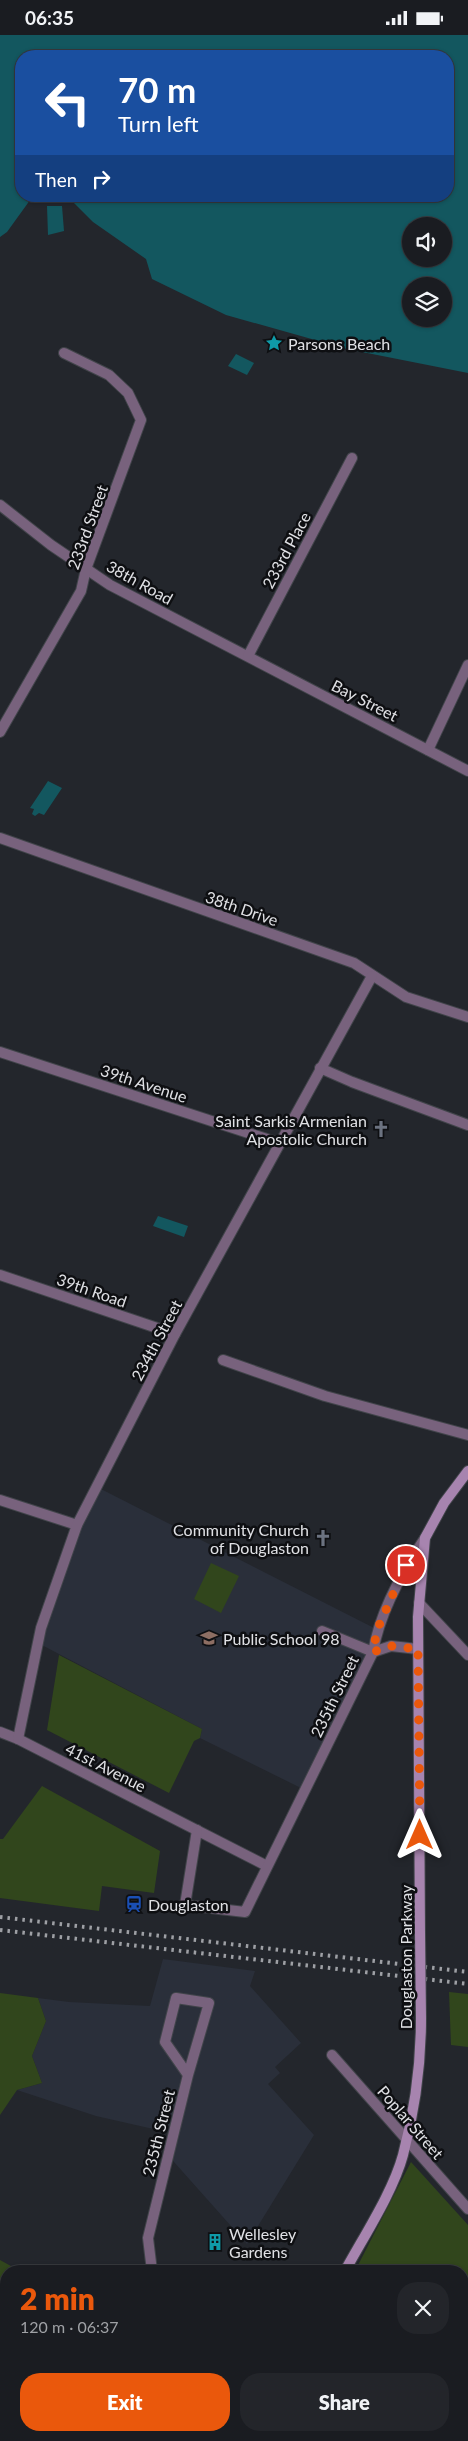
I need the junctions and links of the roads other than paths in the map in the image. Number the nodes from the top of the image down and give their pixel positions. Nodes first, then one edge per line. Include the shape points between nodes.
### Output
1 (64, 353) dead end
2 (352, 458) dead end
3 (0, 505) edge
4 (86, 569) junction
5 (248, 656) junction
6 (468, 665) edge
7 (0, 733) edge
8 (428, 750) junction
9 (468, 771) edge
10 (0, 838) edge
11 (372, 976) junction
12 (468, 1017) edge
13 (0, 1052) edge
14 (320, 1067) junction
15 (468, 1125) edge
16 (279, 1143) junction
17 (0, 1275) edge
18 (175, 1334) junction
19 (223, 1360) dead end
20 (468, 1435) edge
21 (468, 1471) edge
22 (0, 1500) edge
23 (77, 1525) junction
24 (426, 1538) junction
25 (419, 1603) junction
26 (322, 1631) dead end
27 (418, 1649) junction
28 (373, 1652) junction
29 (468, 1655) edge
30 (0, 1732) edge
31 (18, 1739) junction
32 (197, 1830) junction
33 (267, 1866) junction
34 (332, 2055) dead end
35 (188, 2075) junction
36 (405, 2140) junction
37 (468, 2209) edge
38 (151, 2265) edge
39 (348, 2265) edge

1 - 4 street, 233rd Street via 109,375 128,393 141,420
2 - 5 street, 233rd Place
3 - 4 street, 38th Road
4 - 5 street, 38th Road via 110,585
4 - 7 street, 233rd Street via 81,591
5 - 8 street, Bay Street
6 - 8 street
8 - 9 street, Bay Street
10 - 11 street, 38th Drive via 354,963
11 - 12 street, 38th Drive via 406,997
11 - 14 street, 234th Street
13 - 16 street, 39th Avenue
14 - 15 street
14 - 16 street, 234th Street
16 - 18 street, 234th Street
17 - 18 street, 39th Road
18 - 23 street, 234th Street
19 - 20 street via 325,1396
21 - 24 main road, 235th Street via 444,1503
22 - 23 street
23 - 31 street, 234th Street via 41,1628
24 - 25 main road, Douglaston Parkway
24 - 28 street, 235th Street via 406,1565 377,1630
25 - 27 main road, Douglaston Parkway
25 - 29 street
26 - 28 street
27 - 28 street via 391,1646
27 - 36 main road, Douglaston Parkway, bridge via 421,2018 418,2076
28 - 33 street, 235th Street
30 - 31 street, 41st Avenue
31 - 32 street, 41st Avenue
32 - 33 street, 41st Avenue
32 - 33 street, 235th Street via 184,1905 245,1912
34 - 36 street, Poplar Street
35 - 35 street, 235th Street via 209,2003 176,1999 165,2042
35 - 38 street, 235th Street via 148,2238
36 - 37 street, Poplar Street
36 - 39 main road, Douglaston Parkway via 403,2155 384,2200

